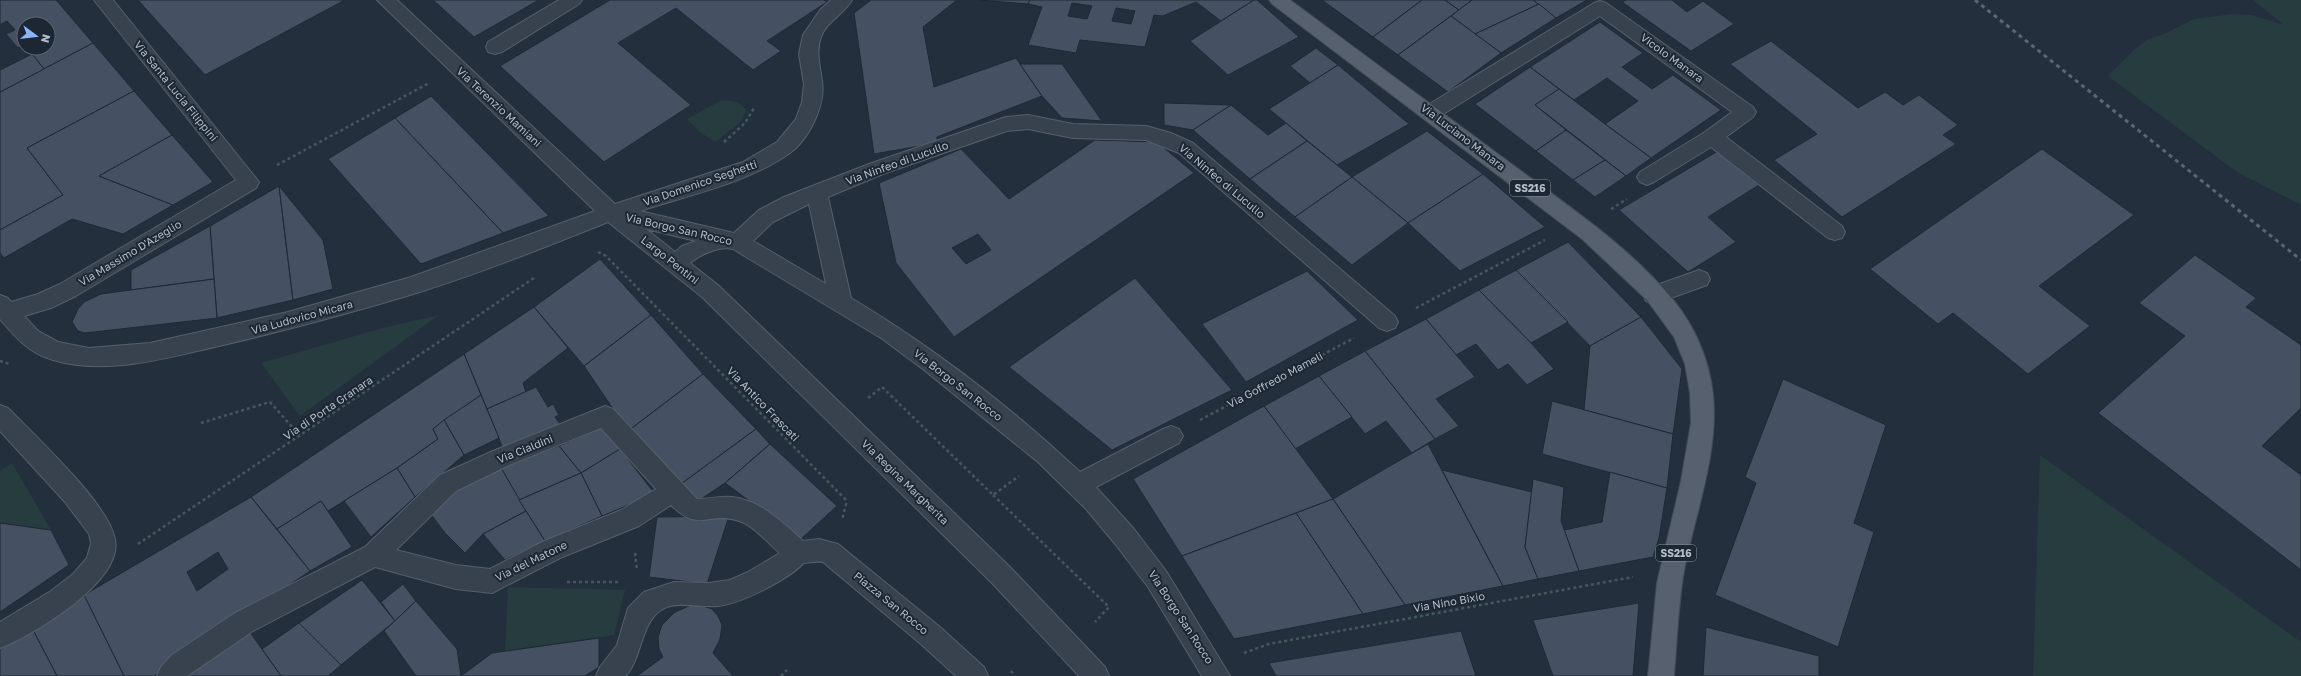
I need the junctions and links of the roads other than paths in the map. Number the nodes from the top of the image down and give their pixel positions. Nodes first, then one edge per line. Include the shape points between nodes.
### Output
1 (103, 0) edge
2 (386, 0) edge
3 (573, 0) edge
4 (843, 0) edge
5 (1278, 0) edge
6 (494, 47) dead end
7 (1430, 113) junction
8 (1712, 137) junction
9 (1647, 177) dead end
10 (249, 182) joint
11 (817, 193) junction
12 (611, 213) junction
13 (1835, 232) dead end
14 (730, 241) junction
15 (675, 264) junction
16 (1699, 279) dead end
17 (710, 291) joint
18 (1654, 295) junction
19 (841, 303) junction
20 (3, 308) edge
21 (1387, 322) dead end
22 (0, 415) edge
23 (1171, 436) dead end
24 (1078, 485) junction
25 (673, 491) junction
26 (799, 553) junction
27 (374, 555) junction
28 (0, 636) edge
29 (170, 676) edge
30 (609, 676) edge
31 (975, 676) edge
32 (1096, 676) edge
33 (1217, 676) edge
34 (1661, 676) edge

1 - 10 street, Via Santa Lucia Filippini
2 - 12 street, Via Terenzio Mamiani
3 - 6 street
4 - 12 street, Via Domenico Seghetti via 826,14 812,35 808,54 814,75 812,102 805,122 790,142 774,155 750,167
5 - 7 main road, Via Luciano Manara / SS216
7 - 8 street, Vicolo Manara via 1600,7 1746,112
7 - 18 main road, Via Luciano Manara / SS216 via 1584,228
8 - 9 street
8 - 13 street
10 - 20 street, Via Massimo D'Azeglio via 68,290 43,302
11 - 14 street, Via Ninfeo di Lucullo via 766,216
11 - 19 street
11 - 21 street, Via Ninfeo di Lucullo via 876,169 1006,124 1028,122 1073,131 1146,133 1168,139 1186,148
12 - 14 street, Via Borgo San Rocco
12 - 15 street, Largo Pentini
12 - 20 street, Via Ludovico Micara via 451,273 367,299 246,332 150,352 89,357 54,351 30,338
14 - 15 street via 694,249
14 - 19 street, Via Borgo San Rocco
15 - 17 street, Largo Pentini
16 - 18 street
17 - 32 street, Via Regina Margherita via 1021,594
18 - 34 main road, Via Luciano Manara / SS216 via 1677,323 1693,355 1702,392 1702,432 1697,470 1678,540 1668,590
19 - 24 street, Via Borgo San Rocco via 920,354 1046,455
22 - 28 street via 64,484 96,523 103,538 99,561 78,586
23 - 24 street
24 - 33 street, Via Borgo San Rocco via 1115,525 1157,579
25 - 26 street via 691,509 732,508 743,511
25 - 27 street, Via del Matone via 630,518 551,550 492,581 456,577
25 - 27 street, Via Cialdini via 605,416 501,458 448,483
26 - 30 street via 750,583 730,592 715,595 674,594 652,602 642,610 636,620 627,652
26 - 31 street, Piazza San Rocco via 820,550 829,552 931,636
27 - 29 street via 244,622 181,664

